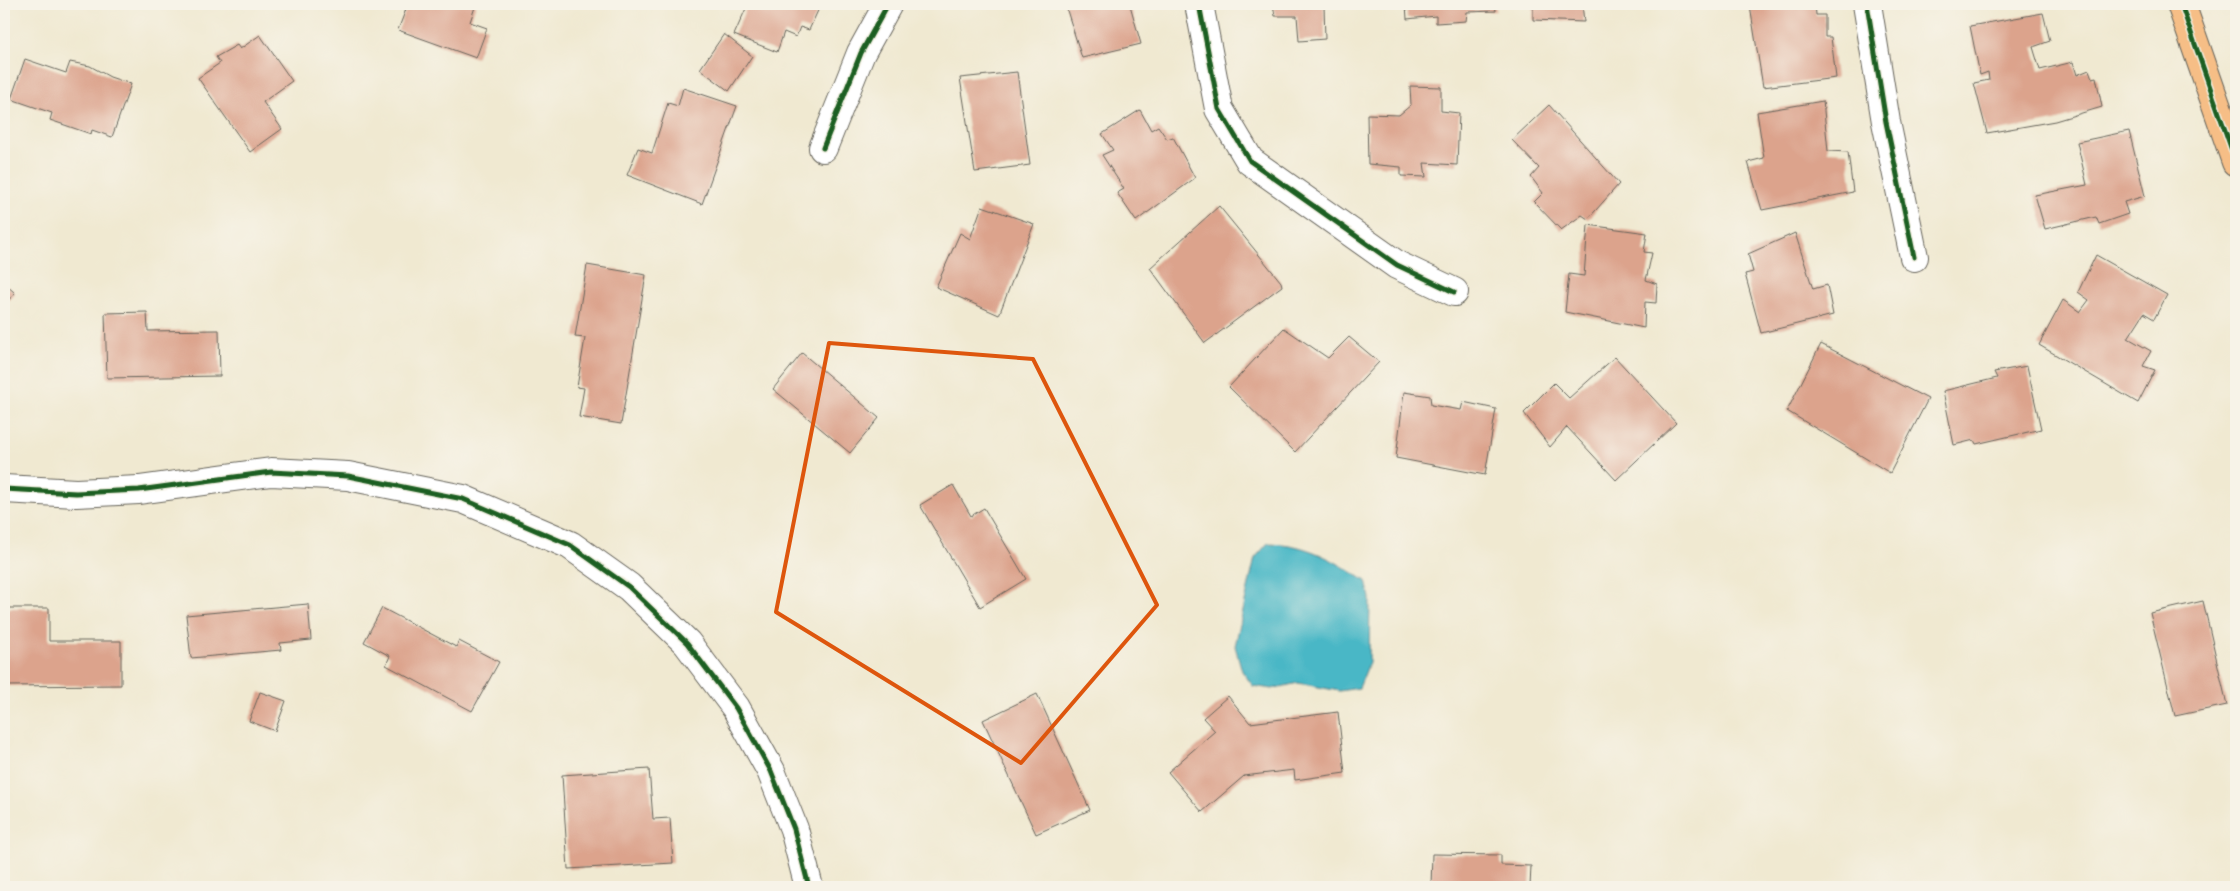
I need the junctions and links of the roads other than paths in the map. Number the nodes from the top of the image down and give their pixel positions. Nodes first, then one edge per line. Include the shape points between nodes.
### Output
1 (888, 4) edge
2 (1199, 4) edge
3 (1867, 4) edge
4 (2181, 4) edge
5 (822, 148) dead end
6 (2236, 162) edge
7 (1914, 257) dead end
8 (1454, 292) dead end
9 (4, 489) edge
10 (809, 887) edge

1 - 5 street via 861,53
2 - 8 street via 1219,109 1250,161 1397,264
3 - 7 street via 1886,122
4 - 6 main road
9 - 10 street via 76,493 139,490 271,472 348,476 463,500 570,545 629,587 687,643 736,708 771,771 794,829

